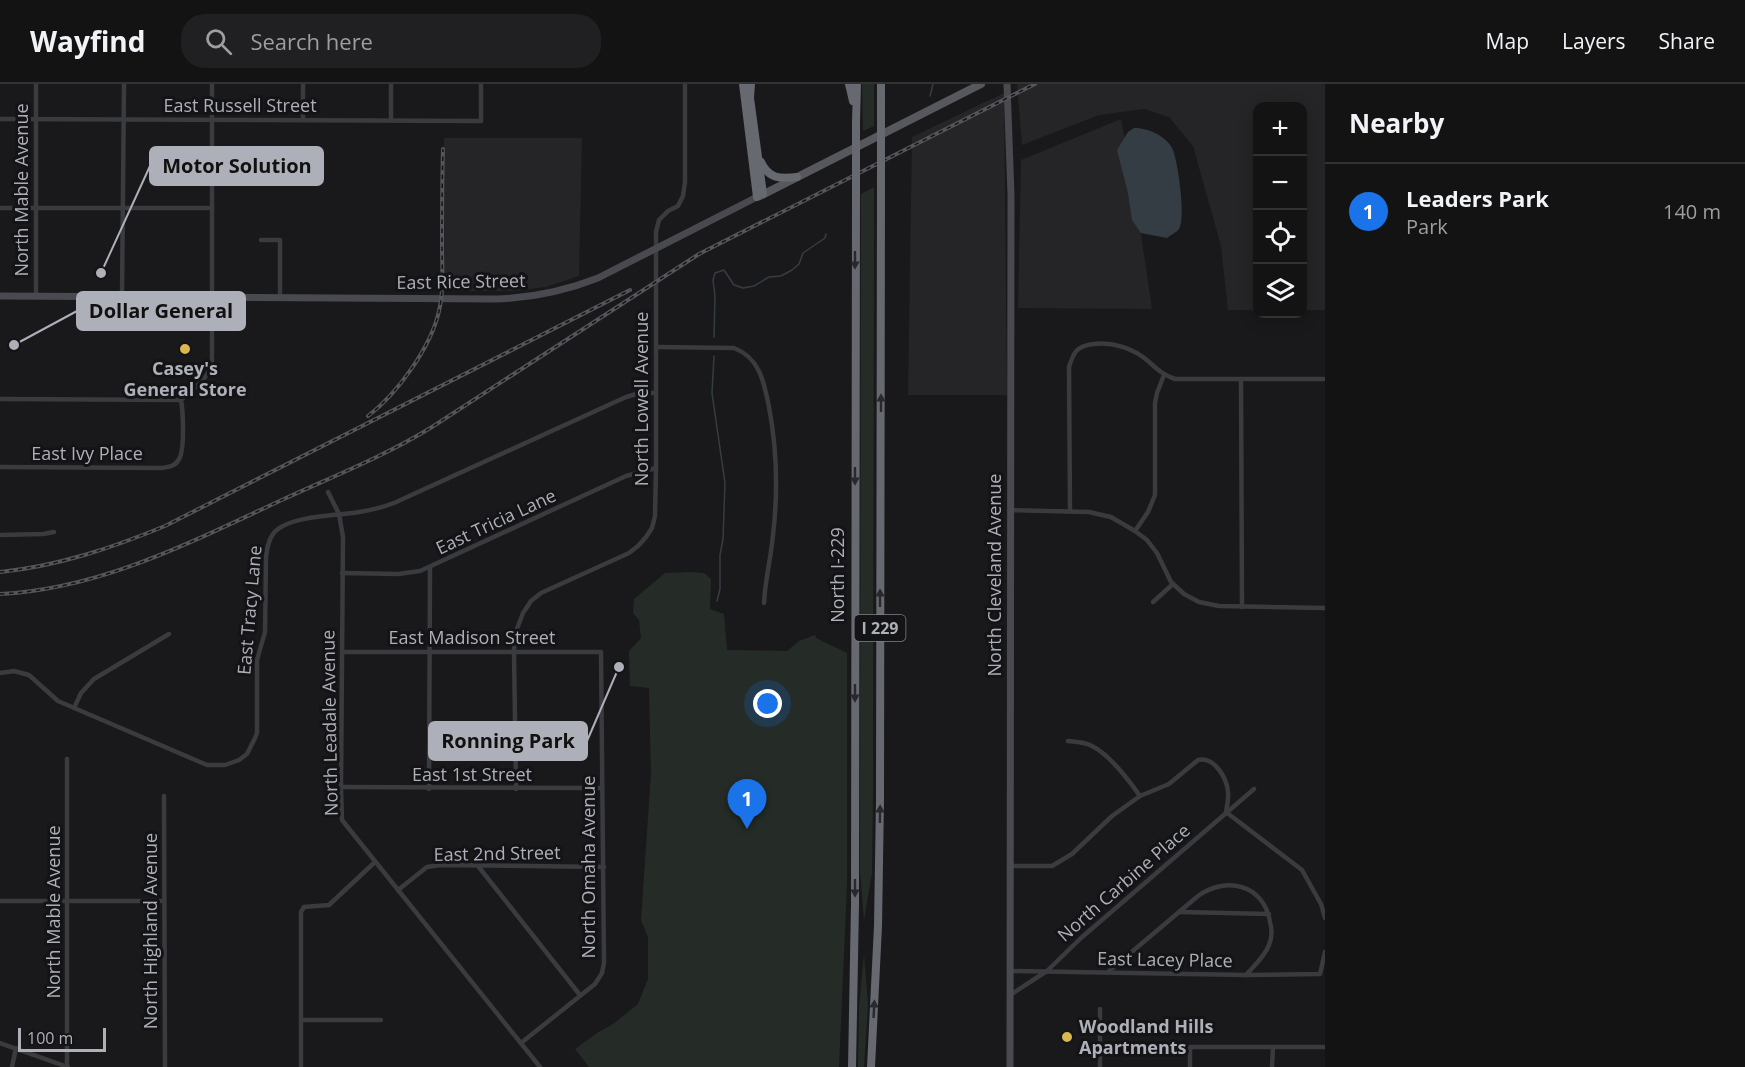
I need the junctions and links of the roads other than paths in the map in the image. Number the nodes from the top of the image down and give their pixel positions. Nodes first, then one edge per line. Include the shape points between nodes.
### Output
1 (36, 84) edge
2 (123, 84) edge
3 (212, 84) edge
4 (303, 84) edge
5 (391, 84) edge
6 (481, 84) edge
7 (684, 84) edge
8 (743, 84) edge
9 (751, 84) edge
10 (849, 84) edge
11 (857, 84) edge
12 (881, 84) edge
13 (981, 84) edge
14 (1008, 84) edge
15 (857, 118) junction
16 (0, 119) edge
17 (36, 119) junction
18 (123, 119) junction
19 (212, 120) junction
20 (303, 120) junction
21 (391, 120) junction
22 (758, 153) junction
23 (797, 177) junction
24 (760, 196) junction
25 (0, 208) edge
26 (36, 208) junction
27 (123, 208) junction
28 (212, 208) junction
29 (261, 240) dead end
30 (656, 248) junction
31 (0, 296) edge
32 (36, 296) junction
33 (122, 296) junction
34 (212, 298) junction
35 (280, 298) junction
36 (656, 347) junction
37 (1164, 375) junction
38 (1241, 379) junction
39 (1325, 379) edge
40 (656, 393) junction
41 (0, 399) edge
42 (181, 400) junction
43 (0, 467) edge
44 (656, 468) junction
45 (328, 492) dead end
46 (1010, 510) junction
47 (1070, 511) junction
48 (339, 514) junction
49 (1135, 531) junction
50 (54, 532) dead end
51 (0, 535) edge
52 (430, 567) junction
53 (342, 573) junction
54 (1173, 584) junction
55 (1153, 602) dead end
56 (764, 603) dead end
57 (1242, 607) junction
58 (1325, 608) edge
59 (169, 634) dead end
60 (514, 651) junction
61 (343, 652) junction
62 (429, 652) junction
63 (601, 652) joint
64 (0, 673) edge
65 (74, 708) junction
66 (1068, 741) dead end
67 (67, 759) dead end
68 (341, 787) junction
69 (602, 788) junction
70 (429, 789) junction
71 (516, 789) junction
72 (1254, 789) dead end
73 (164, 796) dead end
74 (1140, 796) junction
75 (1226, 812) junction
76 (375, 862) junction
77 (478, 866) junction
78 (1010, 866) junction
79 (604, 867) junction
80 (398, 890) junction
81 (0, 901) edge
82 (164, 901) junction
83 (68, 902) junction
84 (1180, 912) junction
85 (1269, 914) junction
86 (1325, 918) edge
87 (1325, 952) edge
88 (1010, 970) junction
89 (1047, 972) junction
90 (1108, 972) junction
91 (1246, 975) junction
92 (580, 995) junction
93 (1010, 995) junction
94 (1100, 1009) dead end
95 (302, 1020) junction
96 (381, 1020) dead end
97 (0, 1043) edge
98 (521, 1043) junction
99 (1272, 1047) junction
100 (1325, 1047) edge
101 (16, 1048) junction
102 (12, 1067) edge
103 (68, 1067) edge
104 (165, 1067) edge
105 (301, 1067) edge
106 (540, 1067) edge
107 (852, 1067) edge
108 (871, 1067) edge
109 (1010, 1067) edge
110 (1100, 1067) edge
111 (1190, 1067) edge
112 (1272, 1067) edge

1 - 17 street, North Mable Avenue
2 - 18 street
3 - 19 street
4 - 20 street
5 - 21 street
6 - 21 street, East Russell Street via 480,121
7 - 30 street, North Lowell Avenue via 683,196 678,206 659,220
8 - 24 highway
9 - 22 highway
10 - 15 highway
11 - 15 highway, North I-229 / I 229
108 -> 12 highway, I 229, bridge via 880,800
13 - 23 main road, East Rice Street
14 - 46 street, North Cleveland Avenue
15 -> 107 highway, North I-229 / I 229, bridge
16 - 17 street, East Russell Street
17 - 18 street, East Russell Street
17 - 26 street, North Mable Avenue
18 - 19 street, East Russell Street
18 - 27 street
19 - 20 street, East Russell Street
19 - 28 street
20 - 21 street, East Russell Street
22 - 23 highway via 770,175
22 - 24 highway
23 - 24 main road, East Rice Street
24 - 30 street, East Rice Street
25 - 26 street
26 - 27 street
26 - 32 street, North Mable Avenue
27 - 28 street
27 - 33 street
28 - 34 street
29 - 35 street via 280,240
30 - 35 street, East Rice Street via 591,281 538,296
30 - 36 street, North Lowell Avenue
31 - 32 street, East Rice Street
32 - 33 street, East Rice Street
33 - 34 street, East Rice Street
34 - 35 street, East Rice Street
34 - 42 street via 211,368
36 - 40 street, North Lowell Avenue
36 - 56 street via 734,348 752,359 761,372 771,422 776,480
37 - 38 street via 1175,379
37 - 47 street via 1146,359 1114,344 1082,346 1073,353 1069,367
37 - 49 street via 1155,403 1155,495
38 - 39 street
38 - 57 street
40 - 44 street, North Lowell Avenue
40 - 48 street, East Tracy Lane via 626,397 394,503
41 - 42 street
42 - 43 street, East Ivy Place via 182,449 174,465
44 - 52 street, East Tricia Lane via 626,476
44 - 60 street, North Lowell Avenue via 655,516 646,537 629,553 536,597 519,620
45 - 48 street, North Leadale Avenue
46 - 47 street
46 - 78 street, North Cleveland Avenue
47 - 49 street via 1100,513
48 - 53 street, North Leadale Avenue
48 - 65 street, East Tracy Lane via 283,526 273,533 268,544 265,632 257,660 257,733 247,754 225,765 207,765
49 - 54 street via 1157,553
50 - 51 street
52 - 53 street, East Tricia Lane via 414,573
52 - 62 street
53 - 61 street, North Leadale Avenue
54 - 55 street
54 - 57 street via 1199,602
57 - 58 street
59 - 65 street via 94,679
60 - 62 street, East Madison Street
60 - 63 street, East Madison Street
60 - 71 street, North Lowell Avenue
61 - 62 street, East Madison Street
61 - 68 street, North Leadale Avenue
62 - 70 street
63 - 69 street, North Omaha Avenue
64 - 65 street, East Tracy Lane via 29,675 58,702
66 - 74 street via 1100,751
67 - 83 street, North Mable Avenue
68 - 70 street, East 1st Street
68 - 76 street, North Leadale Avenue via 342,820
69 - 71 street, East 1st Street
69 - 79 street, North Omaha Avenue
70 - 71 street, East 1st Street
72 - 75 street, North Carbine Place
73 - 82 street, North Highland Avenue
74 - 75 street via 1168,784 1198,760 1210,760 1226,780
74 - 78 street via 1072,854 1052,866
75 - 86 street via 1302,870
75 - 89 street, North Carbine Place
76 - 80 street, North Leadale Avenue
76 - 95 street via 329,905 304,907
77 - 79 street, East 2nd Street
77 - 80 street, East 2nd Street via 427,867
77 - 92 street
78 - 88 street, North Cleveland Avenue
79 - 92 street, North Omaha Avenue via 604,963 595,984
80 - 98 street, North Leadale Avenue
81 - 83 street
82 - 83 street
82 - 104 street, North Highland Avenue
83 - 103 street, North Mable Avenue
84 - 85 street
84 - 85 street via 1206,891 1228,885 1256,895
84 - 90 street
85 - 91 street via 1269,947
87 - 91 street, East Lacey Place via 1320,974
88 - 89 street, East Lacey Place
88 - 93 street, North Cleveland Avenue
89 - 90 street, East Lacey Place
89 - 93 street, North Carbine Place
90 - 91 street, East Lacey Place
92 - 98 street, North Omaha Avenue
93 - 109 street, North Cleveland Avenue
94 - 110 street
95 - 96 street
95 - 105 street
97 - 101 street
98 - 106 street, North Leadale Avenue
99 - 100 street
99 - 111 street via 1190,1047
99 - 112 street
101 - 102 street
101 - 103 street

